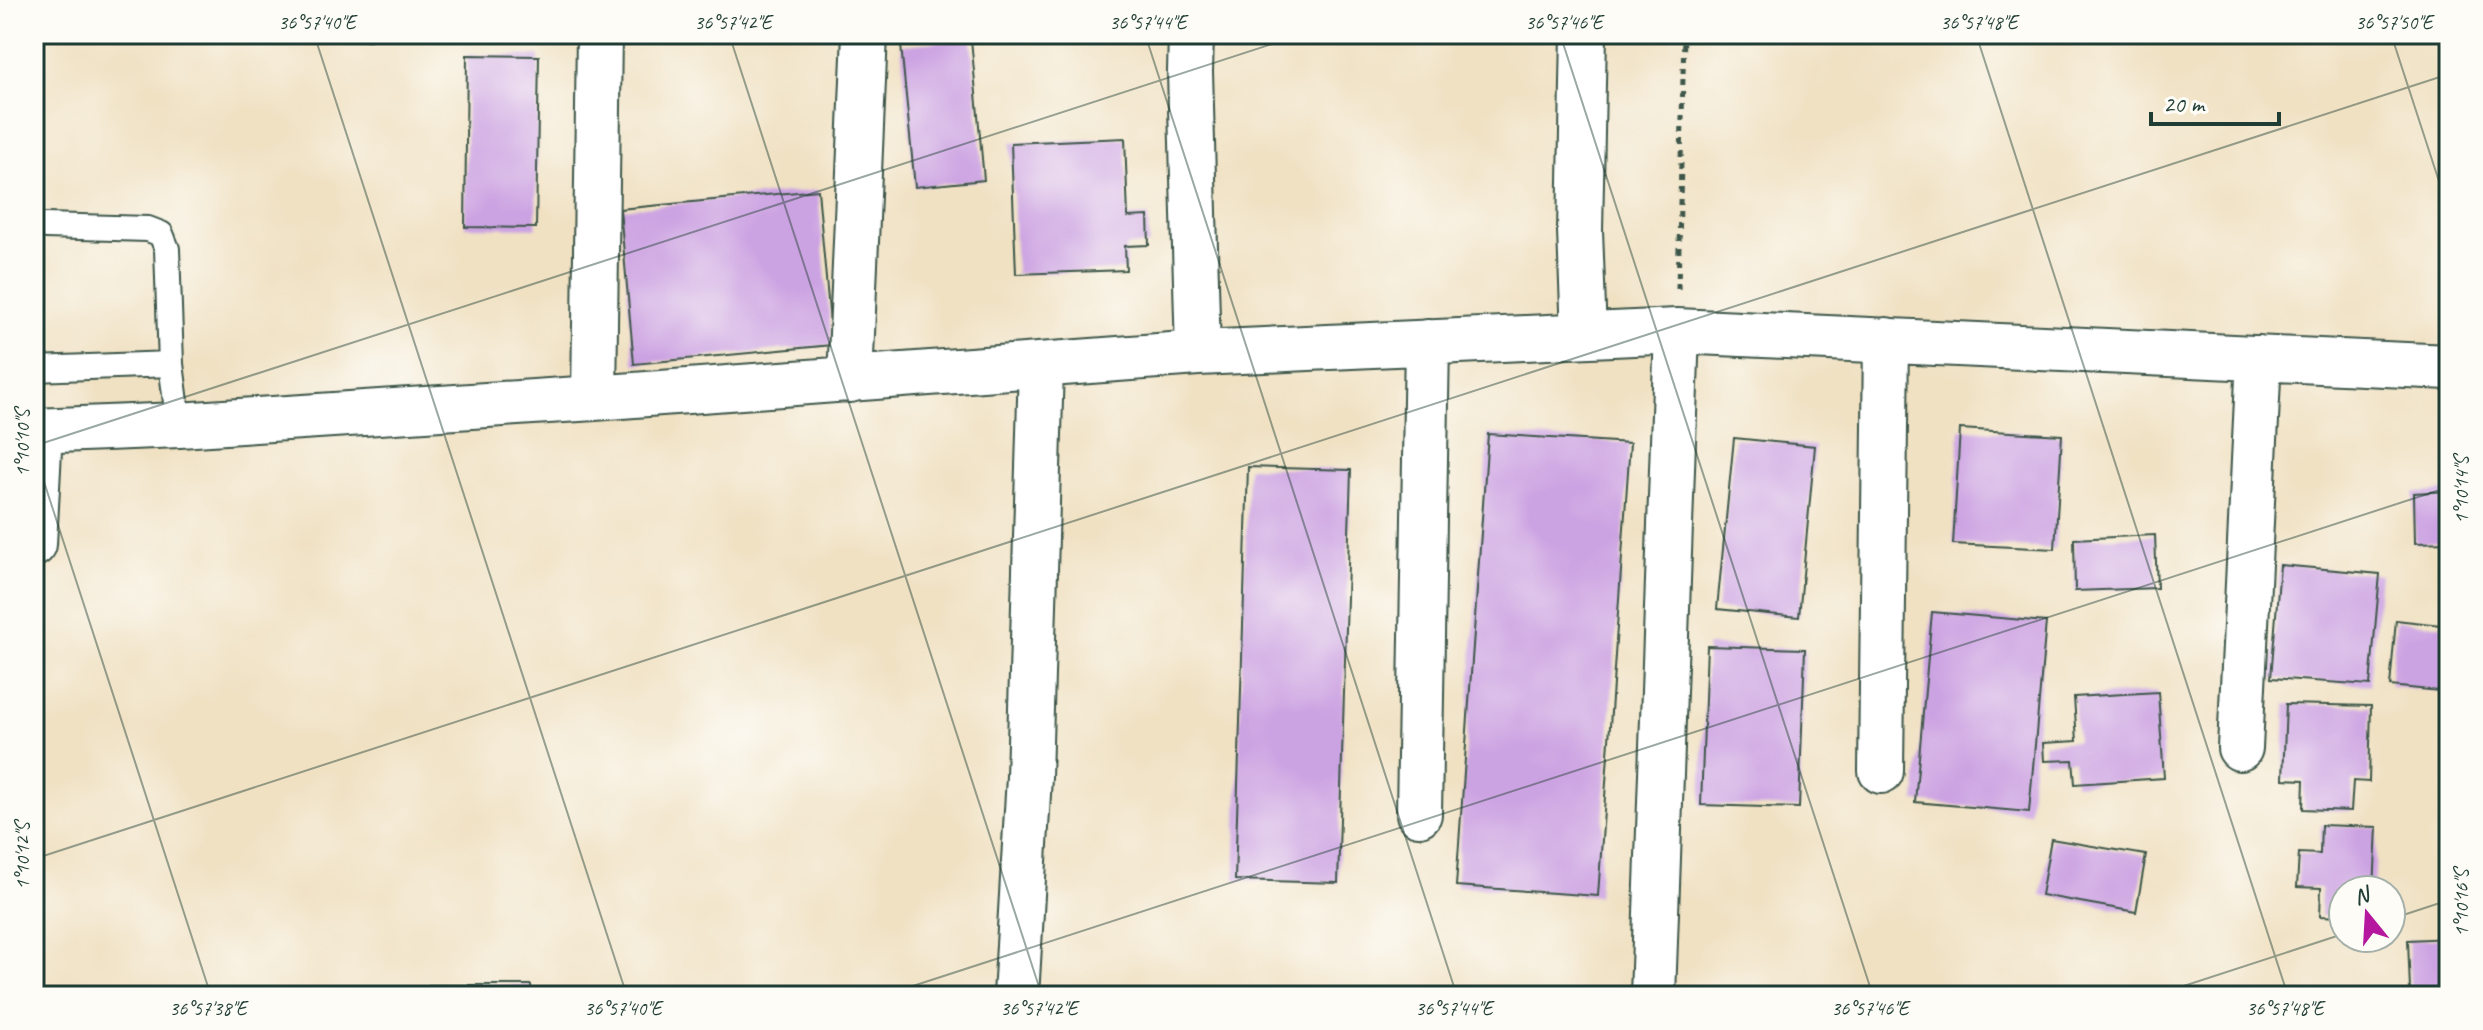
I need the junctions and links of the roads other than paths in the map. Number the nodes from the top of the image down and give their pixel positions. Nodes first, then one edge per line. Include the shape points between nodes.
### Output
1 (599, 34) edge
2 (865, 34) edge
3 (1191, 34) edge
4 (1584, 34) edge
5 (46, 226) dead end
6 (1677, 331) junction
7 (1584, 335) junction
8 (1886, 340) junction
9 (1427, 342) junction
10 (1198, 353) junction
11 (2259, 358) junction
12 (171, 364) junction
13 (1041, 365) junction
14 (2449, 367) edge
15 (34, 369) edge
16 (850, 380) junction
17 (594, 398) junction
18 (179, 425) junction
19 (37, 431) edge
20 (34, 544) edge
21 (2240, 748) dead end
22 (1881, 771) dead end
23 (1419, 814) dead end
24 (1016, 996) edge
25 (1653, 996) edge

1 - 17 street
2 - 16 street
3 - 10 street
4 - 7 street
5 - 12 lane via 148,229 161,234 170,278
6 - 7 street
6 - 8 street
6 - 25 street
7 - 9 street
8 - 11 street
8 - 22 street
9 - 10 street
9 - 23 street
10 - 13 street
11 - 14 street
11 - 21 street
12 - 15 lane
12 - 18 lane
13 - 16 street
13 - 24 street via 1029,777
16 - 17 street
17 - 18 street
18 - 19 street
19 - 20 street

